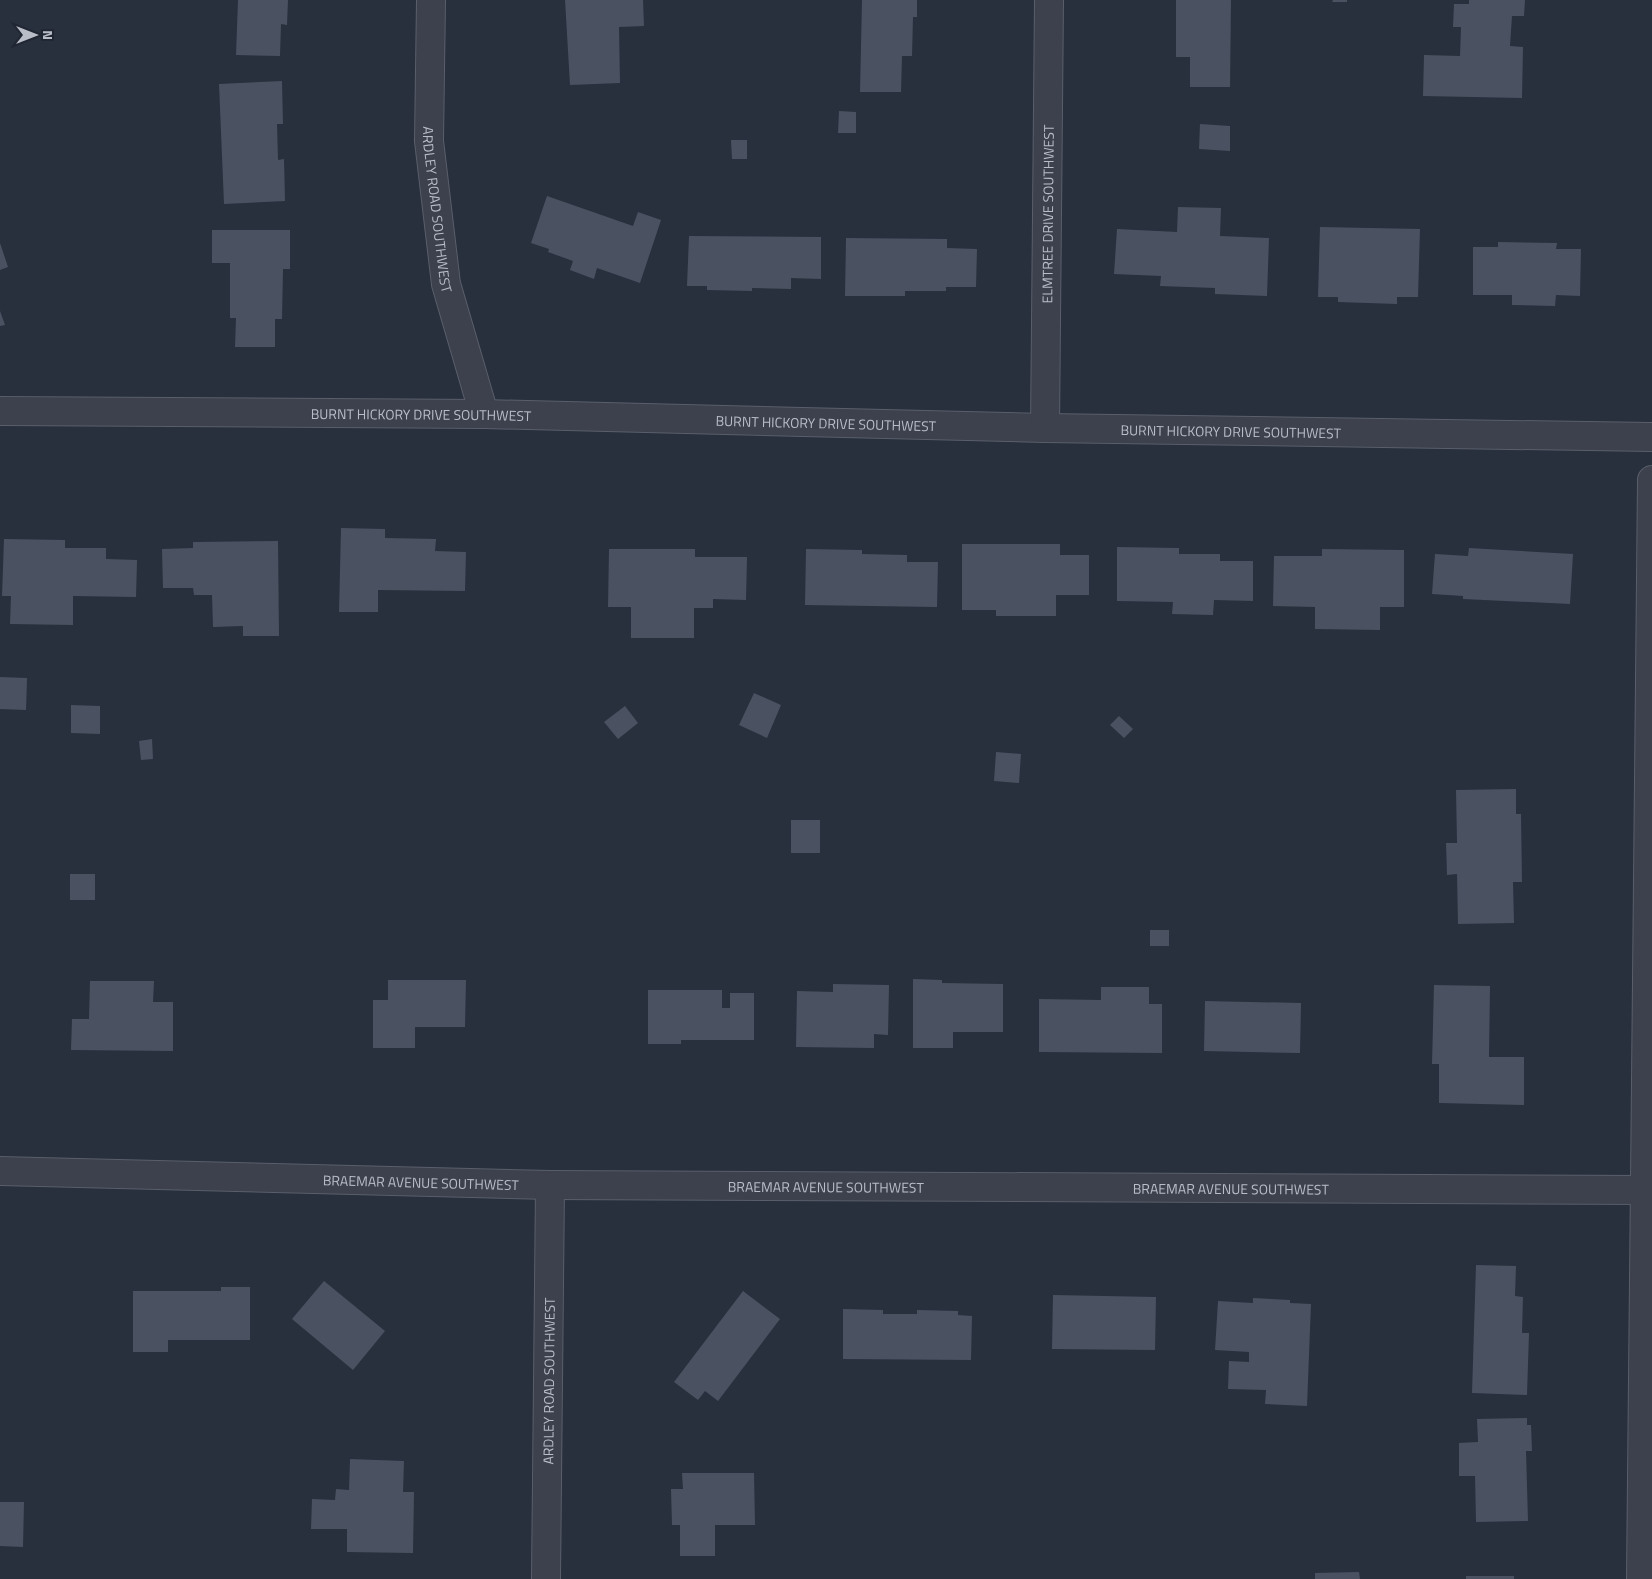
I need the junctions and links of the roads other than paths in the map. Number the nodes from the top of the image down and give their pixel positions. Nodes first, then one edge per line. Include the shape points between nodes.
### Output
1 (431, 0) edge
2 (1049, 0) edge
3 (0, 410) edge
4 (484, 414) junction
5 (1045, 428) junction
6 (1652, 438) edge
7 (1652, 480) edge
8 (0, 1171) edge
9 (550, 1185) junction
10 (1648, 1190) edge
11 (546, 1579) edge
12 (1641, 1579) edge

1 - 4 street, ARDLEY ROAD SOUTHWEST via 429,141 446,284
2 - 5 street, ELMTREE DRIVE SOUTHWEST
3 - 4 street, BURNT HICKORY DRIVE SOUTHWEST
4 - 5 street, BURNT HICKORY DRIVE SOUTHWEST
5 - 6 street, BURNT HICKORY DRIVE SOUTHWEST
7 - 10 street
8 - 9 street, BRAEMAR AVENUE SOUTHWEST
9 - 10 street, BRAEMAR AVENUE SOUTHWEST
9 - 11 street, ARDLEY ROAD SOUTHWEST
10 - 12 street

